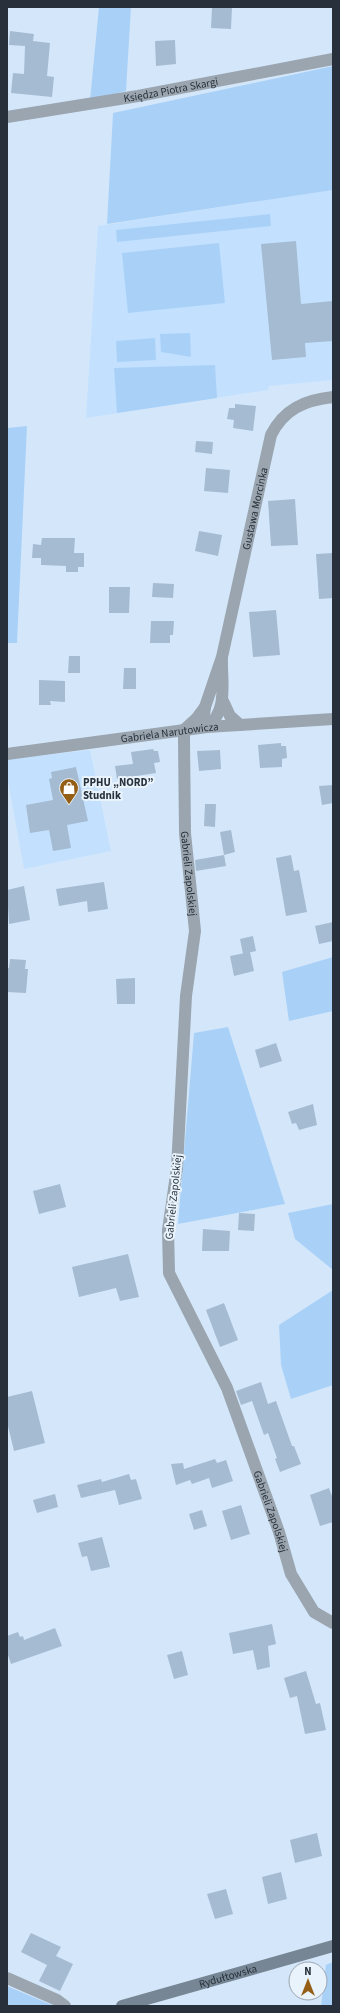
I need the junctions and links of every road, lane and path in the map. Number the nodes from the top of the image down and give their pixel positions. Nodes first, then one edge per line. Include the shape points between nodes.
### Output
1 (333, 59) edge
2 (7, 117) edge
3 (333, 397) edge
4 (222, 657) junction
5 (223, 701) junction
6 (205, 707) junction
7 (333, 719) edge
8 (240, 725) junction
9 (207, 727) junction
10 (184, 730) junction
11 (7, 754) edge
12 (333, 1623) edge
13 (333, 1946) edge
14 (7, 1978) edge
15 (66, 2006) edge
16 (122, 2006) edge

1 - 2 street, Księdza Piotra Skargi via 138,96
3 - 4 street, Gustawa Morcinka via 298,406 282,418 271,435
4 - 5 street, Gustawa Morcinka
4 - 6 street, Gustawa Morcinka
5 - 8 street, Gustawa Morcinka via 230,716
5 - 9 street, Gustawa Morcinka via 217,718
6 - 9 street, Gustawa Morcinka
6 - 10 street, Gustawa Morcinka
7 - 8 street, Gabriela Narutowicza
8 - 9 street, Gabriela Narutowicza
9 - 10 street, Gabriela Narutowicza
10 - 11 street, Gabriela Narutowicza
10 - 12 street, Gabrieli Zapolskiej via 185,833 195,931 186,996 177,1168 168,1230 169,1273 227,1388 279,1532 291,1574 314,1612
13 - 16 street, Rydułtowska
14 - 15 street

